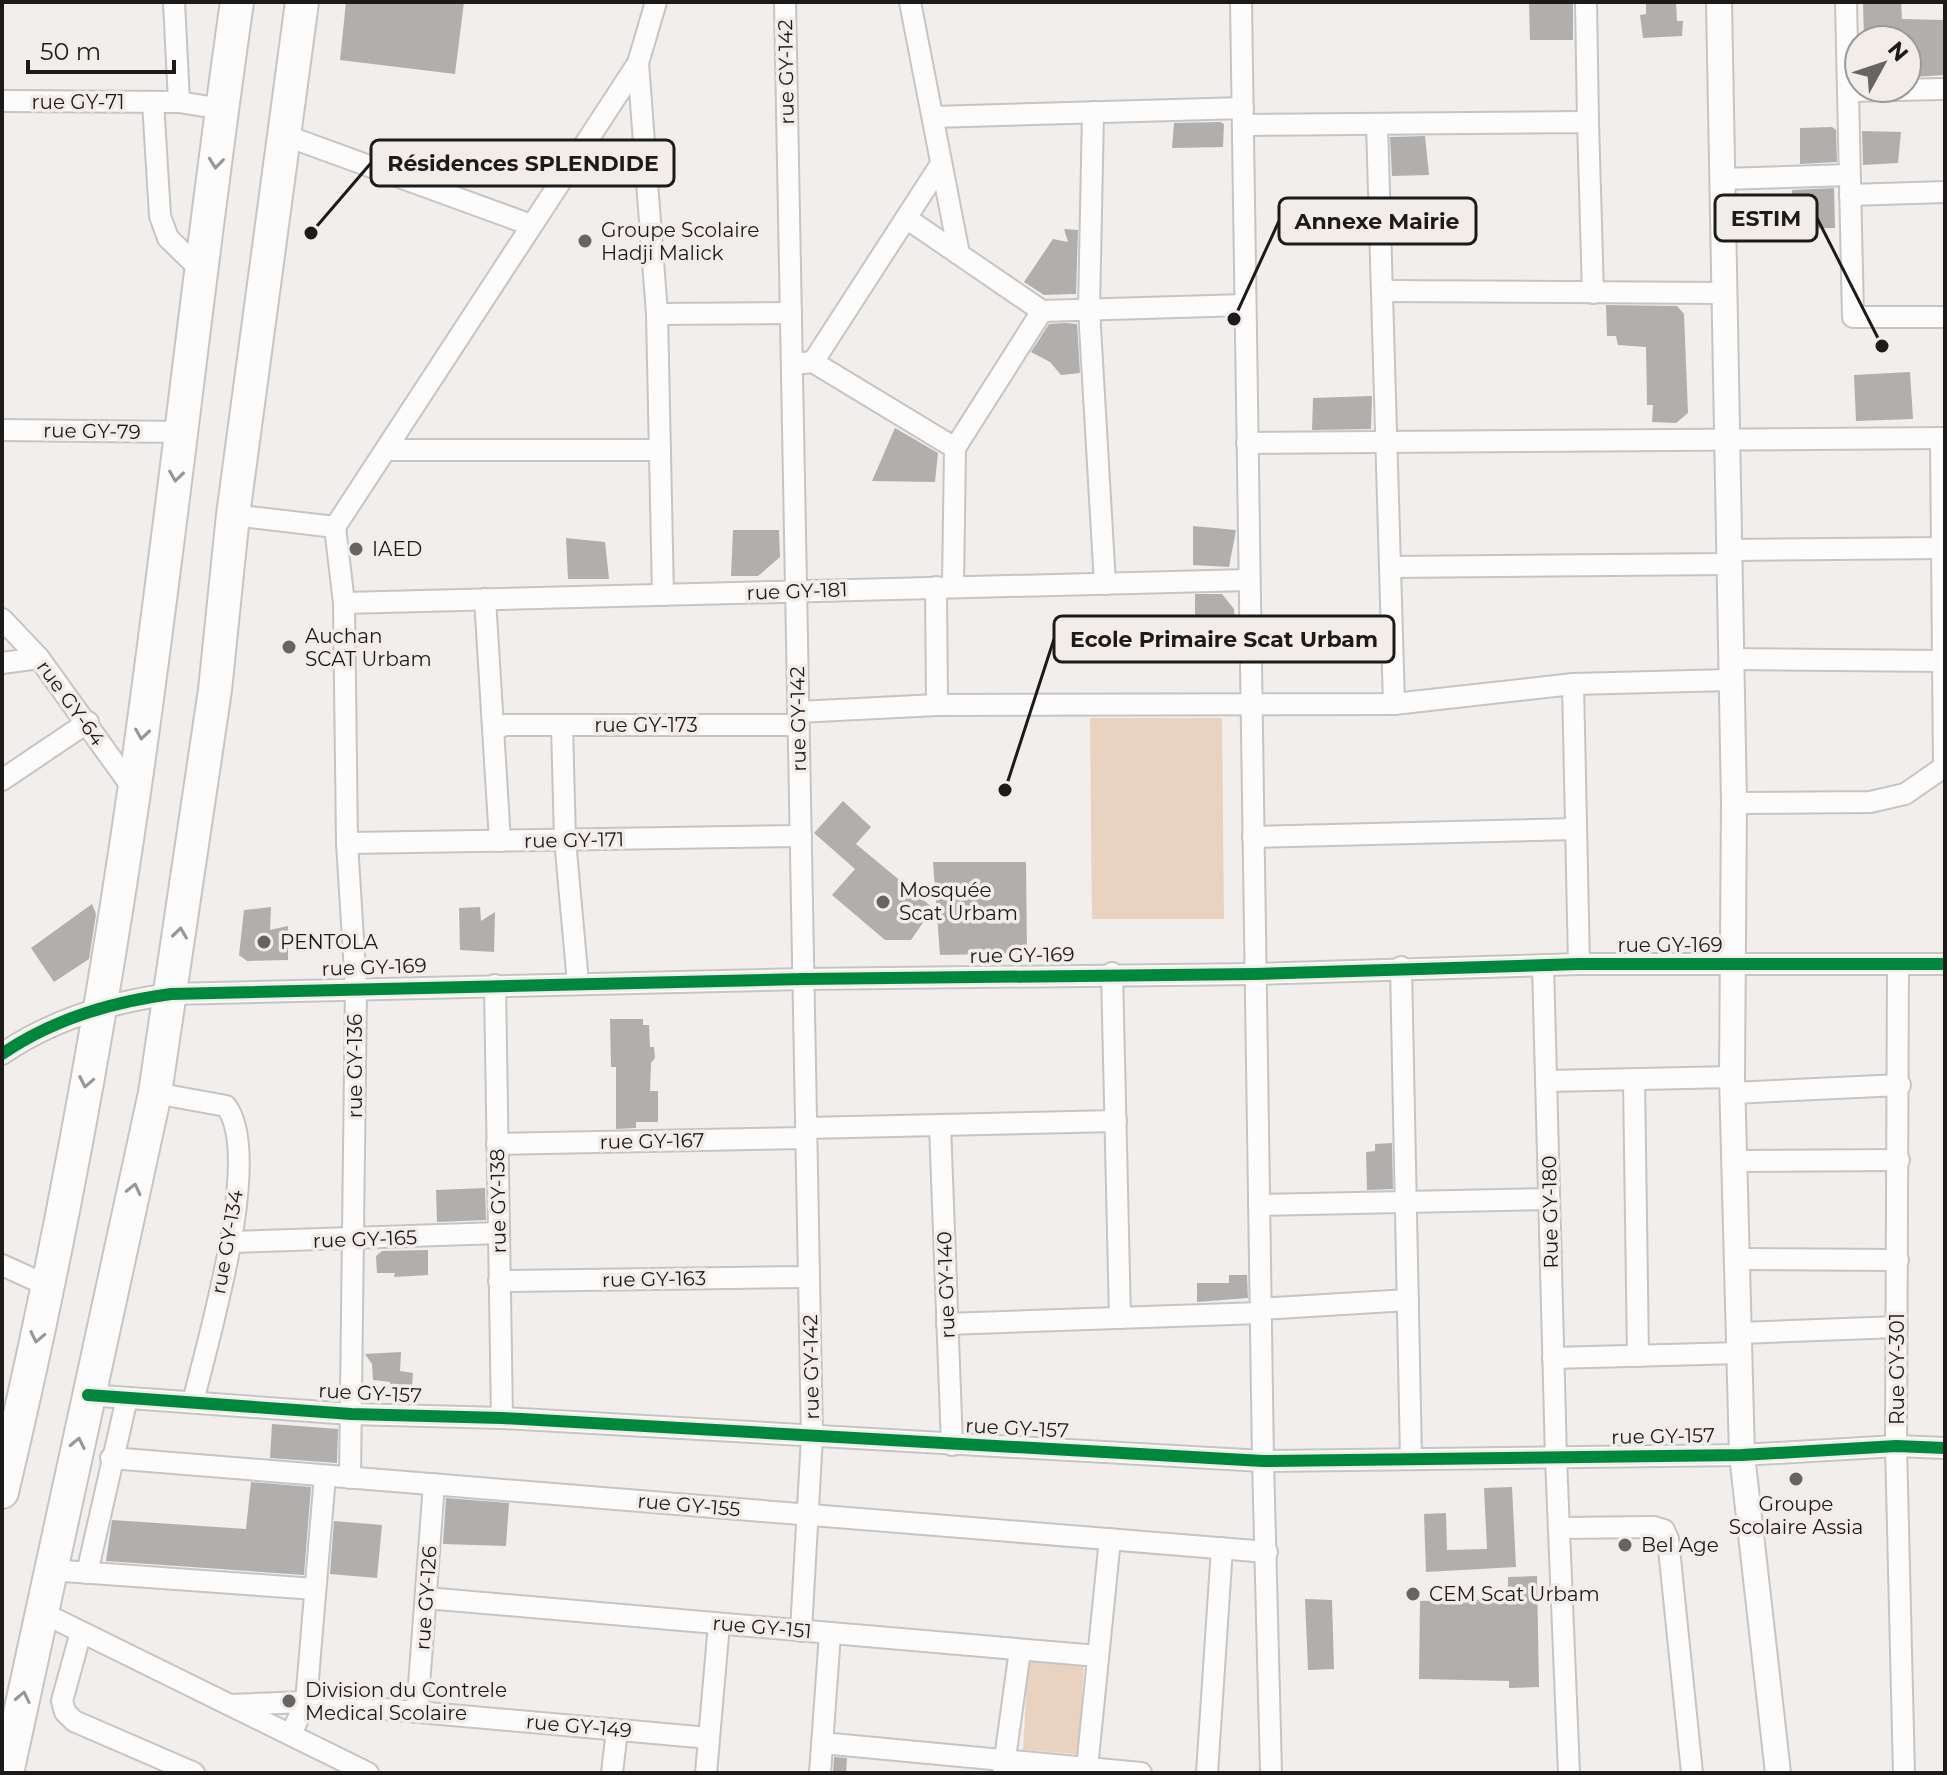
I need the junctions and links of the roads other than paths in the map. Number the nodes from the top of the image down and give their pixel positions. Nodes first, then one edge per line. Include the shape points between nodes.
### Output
1 (174, 2) edge
2 (237, 2) edge
3 (302, 2) edge
4 (656, 2) edge
5 (785, 2) edge
6 (910, 2) edge
7 (1241, 2) edge
8 (1586, 2) edge
9 (1719, 2) edge
10 (1846, 2) edge
11 (1846, 24) edge
12 (638, 63) junction
13 (1923, 89) edge
14 (1945, 89) edge
15 (2, 101) edge
16 (153, 102) junction
17 (179, 102) junction
18 (1848, 104) edge
19 (222, 109) junction
20 (1093, 112) junction
21 (1243, 116) junction
22 (933, 117) junction
23 (1588, 122) junction
24 (1377, 124) junction
25 (284, 135) junction
26 (941, 164) junction
27 (1722, 179) junction
28 (1850, 185) junction
29 (1945, 192) edge
30 (906, 218) junction
31 (531, 225) junction
32 (959, 254) junction
33 (203, 272) junction
34 (1382, 291) junction
35 (1593, 293) junction
36 (1724, 293) junction
37 (1245, 305) junction
38 (1089, 310) junction
39 (1042, 311) junction
40 (791, 313) junction
41 (657, 314) junction
42 (1945, 317) edge
43 (813, 362) junction
44 (792, 363) junction
45 (2, 430) edge
46 (182, 432) junction
47 (1943, 438) edge
48 (1247, 443) junction
49 (1727, 443) junction
50 (1386, 444) junction
51 (955, 448) junction
52 (387, 450) junction
53 (660, 450) junction
54 (233, 515) junction
55 (335, 527) junction
56 (1943, 548) edge
57 (1729, 557) junction
58 (1390, 567) junction
59 (1249, 580) junction
60 (1105, 584) junction
61 (944, 586) junction
62 (796, 591) junction
63 (663, 595) junction
64 (485, 599) junction
65 (344, 603) junction
66 (2, 619) edge
67 (39, 658) junction
68 (1944, 661) edge
69 (2, 663) edge
70 (1730, 669) junction
71 (1573, 684) junction
72 (1394, 704) junction
73 (937, 705) junction
74 (1251, 706) junction
75 (798, 718) junction
76 (88, 722) junction
77 (562, 725) junction
78 (495, 730) junction
79 (2, 780) edge
80 (134, 790) junction
81 (1734, 803) junction
82 (1576, 829) junction
83 (801, 836) junction
84 (1253, 837) junction
85 (565, 840) junction
86 (500, 841) junction
87 (347, 843) junction
88 (1579, 964) junction
89 (1898, 964) junction
90 (1945, 964) edge
91 (1543, 965) junction
92 (1734, 965) junction
93 (1401, 967) junction
94 (1112, 973) junction
95 (1255, 974) junction
96 (803, 979) junction
97 (578, 983) junction
98 (495, 985) junction
99 (356, 987) junction
100 (171, 994) junction
101 (101, 1005) junction
102 (2, 1054) edge
103 (1634, 1080) junction
104 (1547, 1081) junction
105 (1732, 1085) junction
106 (1900, 1085) junction
107 (155, 1093) junction
108 (1116, 1121) junction
109 (940, 1125) junction
110 (806, 1133) junction
111 (497, 1144) junction
112 (1899, 1160) junction
113 (1735, 1161) junction
114 (1549, 1199) junction
115 (1406, 1202) junction
116 (1259, 1205) junction
117 (499, 1233) junction
118 (354, 1240) junction
119 (231, 1242) junction
120 (1739, 1259) junction
121 (1898, 1260) junction
122 (2, 1265) edge
123 (809, 1277) junction
124 (499, 1281) junction
125 (48, 1286) junction
126 (1408, 1300) junction
127 (1260, 1311) junction
128 (1120, 1318) junction
129 (947, 1324) junction
130 (1897, 1327) junction
131 (1740, 1343) junction
132 (1638, 1356) junction
133 (1553, 1358) junction
134 (88, 1395) junction
135 (127, 1398) junction
136 (193, 1402) junction
137 (351, 1414) junction
138 (502, 1418) junction
139 (812, 1437) junction
140 (952, 1445) junction
141 (1896, 1446) junction
142 (1945, 1448) edge
143 (1742, 1455) junction
144 (111, 1458) junction
145 (1556, 1458) junction
146 (1411, 1459) junction
147 (1263, 1461) junction
148 (325, 1476) junction
149 (350, 1478) junction
150 (434, 1484) junction
151 (2, 1492) edge
152 (808, 1515) junction
153 (1559, 1528) junction
154 (1110, 1539) junction
155 (1222, 1548) junction
156 (1267, 1552) junction
157 (50, 1570) junction
158 (87, 1573) junction
159 (315, 1589) junction
160 (426, 1598) junction
161 (41, 1612) junction
162 (719, 1624) junction
163 (801, 1631) junction
164 (81, 1632) junction
165 (830, 1634) junction
166 (1020, 1650) junction
167 (1098, 1656) junction
168 (306, 1702) junction
169 (230, 1705) junction
170 (417, 1712) junction
171 (617, 1730) junction
172 (291, 1734) junction
173 (709, 1738) junction
174 (822, 1743) junction
175 (1004, 1766) edge
176 (1087, 1768) junction
177 (7, 1773) edge
178 (194, 1773) edge
179 (368, 1773) edge
180 (612, 1773) edge
181 (706, 1773) edge
182 (820, 1773) edge
183 (1141, 1773) edge
184 (1207, 1773) edge
185 (1271, 1773) edge
186 (1569, 1773) edge
187 (1692, 1773) edge
188 (1778, 1773) edge
189 (1904, 1773) edge

1 - 17 street
2 - 19 main road
3 - 25 main road
4 - 12 street
5 - 40 street, rue GY-142
6 - 22 street
7 - 21 street
8 - 23 street
9 - 27 street
10 - 11 street
12 - 31 street
12 - 41 street
13 - 14 street
15 - 16 street, rue GY-71
16 - 17 street, rue GY-71
16 - 33 street via 160,216 168,238
17 - 19 street, rue GY-71
18 - 28 street
19 -> 33 main road
20 - 21 street
20 - 22 street
20 - 38 street
21 - 24 street
21 - 37 street
22 - 26 street
23 - 24 street
23 - 35 street
24 - 34 street
25 - 31 street
25 - 54 main road
26 - 30 street
26 - 32 street
27 - 28 street
27 - 36 street
28 - 29 street
28 - 42 street via 1853,317
30 - 32 street
30 - 43 street
31 - 52 street
32 - 39 street
33 - 46 main road
34 - 35 street
34 - 50 street
35 - 36 street
36 - 49 street
37 - 38 street
37 - 48 street
38 - 39 street
38 - 60 street
39 - 51 street
40 - 41 street
40 - 44 street, rue GY-142
41 - 53 street
43 - 44 street
43 - 51 street
44 - 62 street, rue GY-142
45 - 46 street, rue GY-79
46 -> 80 main road
47 - 49 street
47 - 56 street
48 - 50 street
48 - 59 street
49 - 50 street
49 - 57 street
50 - 58 street
51 - 61 street
52 - 53 street
52 - 55 street
53 - 63 street
54 - 55 street
100 -> 54 main road via 215,690
55 - 65 street, rue GY-136
56 - 57 street
56 - 68 street
57 - 58 street
57 - 70 street
58 - 72 street
59 - 60 street, rue GY-181
59 - 74 street
60 - 61 street, rue GY-181
61 - 62 street, rue GY-181
61 - 73 street
62 - 63 street, rue GY-181
62 - 75 street, rue GY-142
63 - 64 street, rue GY-181
64 - 65 street, rue GY-181
64 - 78 street
65 - 87 street, rue GY-136
66 - 67 street, rue GY-64
67 - 69 street
67 - 76 street, rue GY-64
68 - 70 street, rue GY-173
68 - 81 street via 1944,767 1905,794 1870,802
70 - 71 street, rue GY-173
70 - 81 street
71 - 72 street, rue GY-173
71 - 82 street
72 - 74 street, rue GY-173
73 - 74 street, rue GY-173
73 - 75 street, rue GY-173
74 - 84 street
75 - 77 street, rue GY-173
75 - 83 street, rue GY-142
76 - 79 street
76 - 80 street, rue GY-64
77 - 78 street, rue GY-173 via 504,725
77 - 85 street
78 - 86 street
80 - 101 main road
81 - 92 street
82 - 84 street
82 - 88 street
83 - 85 street, rue GY-171
83 - 96 street, rue GY-142
84 - 95 street
85 - 86 street, rue GY-171
85 - 97 street
86 - 87 street, rue GY-171
87 - 99 street, rue GY-136
88 - 91 street, rue GY-169
88 - 92 street, rue GY-169
89 - 90 street, rue GY-169
89 - 92 street, rue GY-169
89 - 106 street, Rue GY-301
91 - 93 street, rue GY-169
91 - 104 street, Rue GY-180
92 - 105 street
93 - 95 street, rue GY-169
93 - 115 street
94 - 95 street, rue GY-169
94 - 96 street, rue GY-169
94 - 108 street
95 - 116 street
96 - 97 street, rue GY-169
96 - 110 street, rue GY-142
97 - 98 street, rue GY-169
98 - 99 street, rue GY-169
98 - 111 street, rue GY-138
99 - 100 street, rue GY-169
99 - 118 street, rue GY-136
100 - 101 street, rue GY-169
100 - 107 main road
101 - 102 street, rue GY-169
101 -> 125 main road
103 - 104 street
103 - 105 street
103 - 132 street
104 - 114 street, Rue GY-180
105 - 106 street
105 - 113 street
106 - 112 street, Rue GY-301
107 - 119 street, rue GY-134 via 226,1106 230,1112 239,1179
134 -> 107 main road
108 - 109 street, rue GY-167
108 - 128 street
109 - 110 street, rue GY-167
109 - 129 street, rue GY-140
110 - 111 street, rue GY-167
110 - 123 street, rue GY-142
111 - 117 street, rue GY-138
112 - 113 street
112 - 121 street, Rue GY-301
113 - 120 street
114 - 115 street
114 - 133 street, Rue GY-180
115 - 116 street
115 - 126 street
116 - 127 street
117 - 118 street, rue GY-165
117 - 124 street, rue GY-138
118 - 119 street, rue GY-165
118 - 137 street, rue GY-136
119 - 136 street, rue GY-134
120 - 121 street
120 - 131 street
121 - 130 street, Rue GY-301
122 - 125 street
123 - 124 street, rue GY-163
123 - 139 street, rue GY-142
124 - 138 street, rue GY-138
125 -> 151 main road
126 - 127 street
126 - 146 street
127 - 128 street
127 - 147 street
128 - 129 street
129 - 140 street, rue GY-140
130 - 131 street
130 - 141 street, Rue GY-301
131 - 132 street
131 - 143 street
132 - 133 street
133 - 145 street, Rue GY-180
134 - 135 street, rue GY-157
157 -> 134 main road
135 - 136 street, rue GY-157
135 - 144 street
136 - 137 street, rue GY-157
137 - 138 street, rue GY-157
137 - 149 street, rue GY-136
138 - 139 street, rue GY-157
139 - 140 street, rue GY-157
139 - 152 street, rue GY-142
140 - 147 street, rue GY-157
141 - 142 street, rue GY-157
141 - 143 street, rue GY-157
141 - 189 street, Rue GY-301
143 - 145 street, rue GY-157
143 - 188 street
144 - 148 street, rue GY-155
144 - 158 street
145 - 146 street, rue GY-157
145 - 153 street, Rue GY-180
146 - 147 street, rue GY-157
147 - 156 street
148 - 149 street, rue GY-155
148 - 159 street
149 - 150 street, rue GY-155
150 - 152 street, rue GY-155
150 - 160 street, rue GY-126
152 - 154 street, rue GY-155
152 - 163 street, rue GY-142
153 - 186 street, Rue GY-180
153 - 187 street via 1664,1530
154 - 155 street, rue GY-155
154 - 167 street
155 - 156 street, rue GY-155
155 - 184 street
156 - 185 street
157 - 158 street
157 - 161 main road
158 - 159 street
159 - 168 street
160 - 162 street, rue GY-151
160 - 170 street, rue GY-126
161 - 164 street
177 -> 161 main road
162 - 163 street, rue GY-151
162 - 173 street
163 - 165 street, rue GY-151
164 - 169 street
164 - 178 street via 62,1701 65,1712 74,1721
165 - 166 street, rue GY-151
165 - 174 street
166 - 167 street, rue GY-151
166 - 175 street
167 - 176 street
168 - 169 street, rue GY-149
168 - 170 street, rue GY-149
168 - 172 street
169 - 172 street
170 - 171 street, rue GY-149
171 - 173 street, rue GY-149
171 - 180 street
172 - 179 street
173 - 181 street
174 - 175 street
174 - 182 street
175 - 176 street
176 - 183 street

